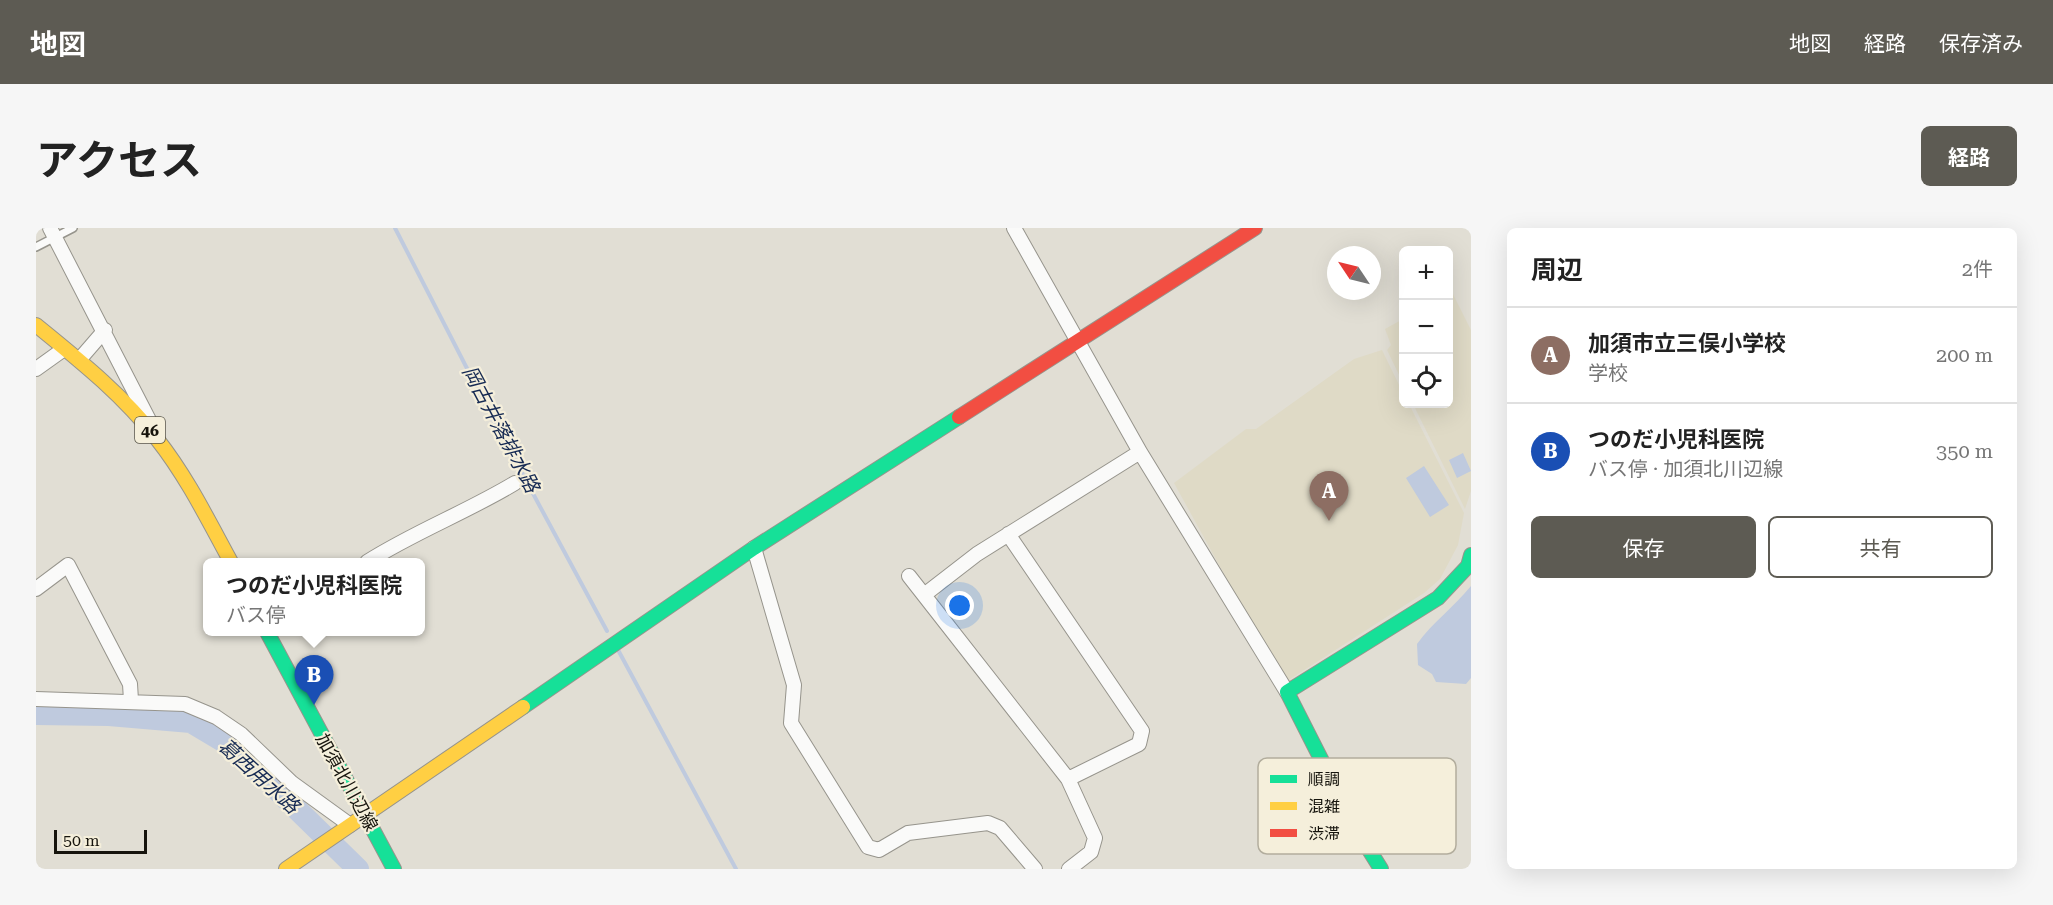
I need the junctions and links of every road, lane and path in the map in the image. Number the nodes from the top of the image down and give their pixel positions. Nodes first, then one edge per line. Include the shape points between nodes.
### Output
1 (73, 228) edge
2 (1014, 228) edge
3 (1255, 228) edge
4 (52, 233) edge
5 (36, 247) edge
6 (36, 326) edge
7 (105, 330) junction
8 (1077, 341) junction
9 (64, 349) junction
10 (79, 360) junction
11 (36, 369) edge
12 (157, 438) junction
13 (1140, 452) junction
14 (515, 483) dead end
15 (1008, 534) junction
16 (754, 548) junction
17 (1471, 555) edge
18 (229, 558) edge
19 (374, 558) edge
20 (909, 576) dead end
21 (36, 589) edge
22 (924, 596) junction
23 (269, 636) edge
24 (1287, 692) junction
25 (36, 699) edge
26 (130, 700) junction
27 (1320, 758) edge
28 (1068, 779) junction
29 (364, 815) junction
30 (350, 825) junction
31 (1372, 854) edge
32 (395, 868) edge
33 (286, 869) edge
34 (1035, 869) edge
35 (1069, 869) edge
36 (1381, 869) edge

1 - 4 lane
2 - 8 street
3 - 8 street
4 - 5 lane
4 - 7 street
6 - 9 street, 46
7 - 10 street
7 - 12 street
8 - 13 street
8 - 16 street
9 - 10 street, 46
9 - 11 street
10 - 12 street, 46
12 - 18 street, 46
13 - 15 street
13 - 24 street
14 - 19 street
15 - 22 street
15 - 28 street via 1142,731 1139,744
16 - 29 street
16 - 34 street via 794,685 791,723 868,847 879,850 908,833 988,823 1000,828
17 - 24 street via 1468,566 1438,598
20 - 22 street
21 - 26 street via 68,565 130,684
22 - 28 street
23 - 29 street, 加須北川辺線
24 - 27 street
25 - 26 street
26 - 30 street via 185,704 216,717 241,734 302,792
28 - 35 street via 1095,838 1091,852
29 - 30 street
29 - 32 street, 加須北川辺線
30 - 33 street
31 - 36 street

